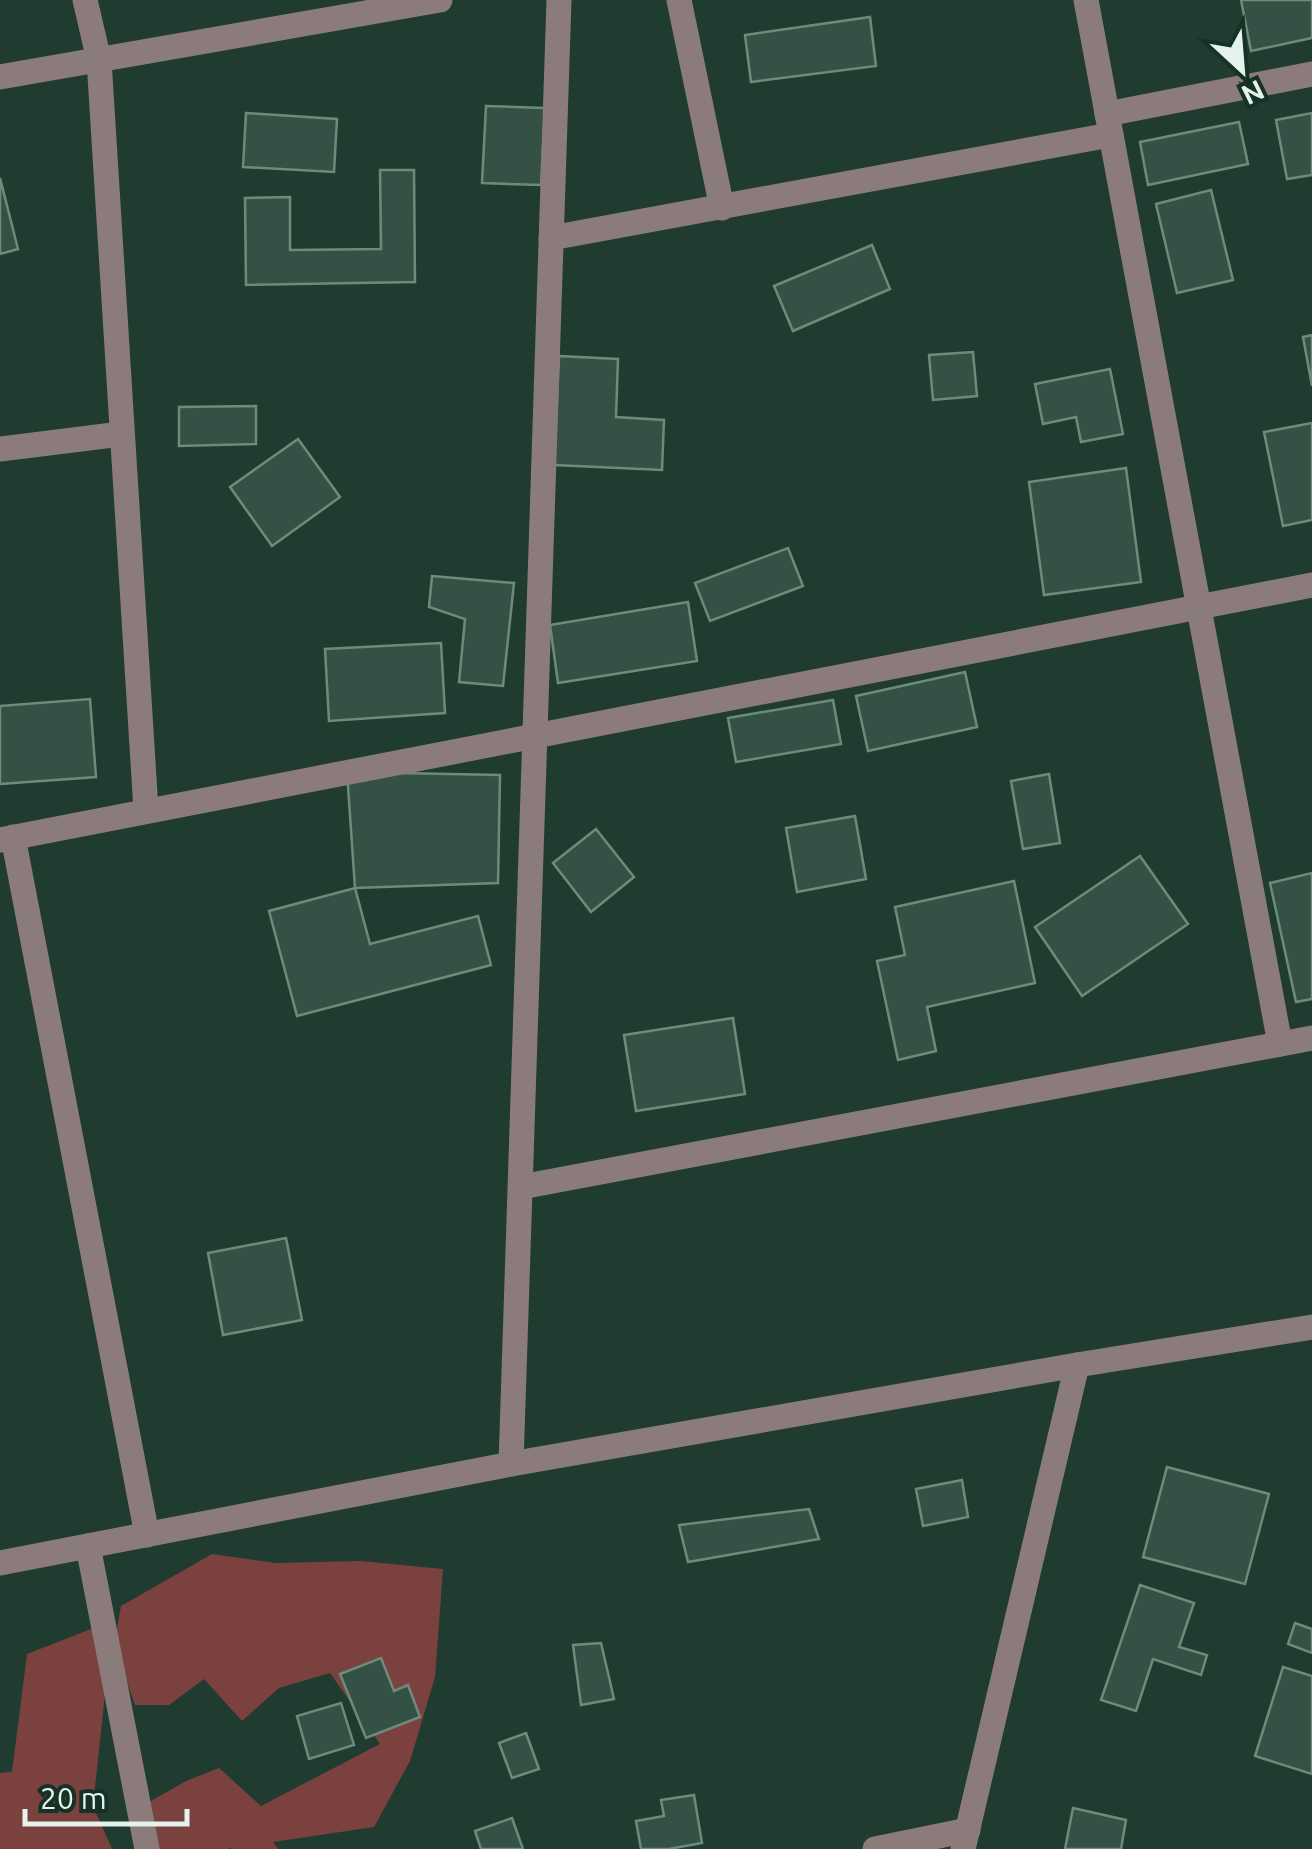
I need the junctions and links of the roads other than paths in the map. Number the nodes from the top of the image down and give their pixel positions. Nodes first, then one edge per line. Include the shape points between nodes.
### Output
1 (85, 0) edge
2 (440, 0) edge
3 (559, 0) edge
4 (679, 0) edge
5 (1086, 0) edge
6 (99, 60) junction
7 (1312, 74) edge
8 (0, 77) edge
9 (1109, 124) junction
10 (722, 208) junction
11 (552, 238) junction
12 (121, 434) junction
13 (0, 449) edge
14 (1312, 584) edge
15 (1199, 606) junction
16 (536, 736) junction
17 (146, 810) junction
18 (7, 838) edge
19 (1312, 1038) edge
20 (1280, 1044) junction
21 (520, 1187) junction
22 (1312, 1327) edge
23 (1077, 1365) junction
24 (512, 1464) junction
25 (147, 1535) junction
26 (88, 1546) junction
27 (0, 1563) edge
28 (966, 1840) edge
29 (147, 1849) edge
30 (875, 1849) edge

1 - 6 street
2 - 6 street
3 - 11 street
4 - 10 street
5 - 9 street
6 - 8 street
6 - 12 street
7 - 9 street
9 - 10 street
9 - 15 street
10 - 11 street
11 - 16 street
12 - 13 street
12 - 17 street
14 - 15 street
15 - 16 street
15 - 20 street
16 - 17 street
16 - 21 street
17 - 18 street
18 - 25 street
19 - 20 street
20 - 21 street
21 - 24 street
22 - 23 street
23 - 24 street
23 - 28 street
24 - 25 street
25 - 26 street
26 - 27 street
26 - 29 street
28 - 30 street

